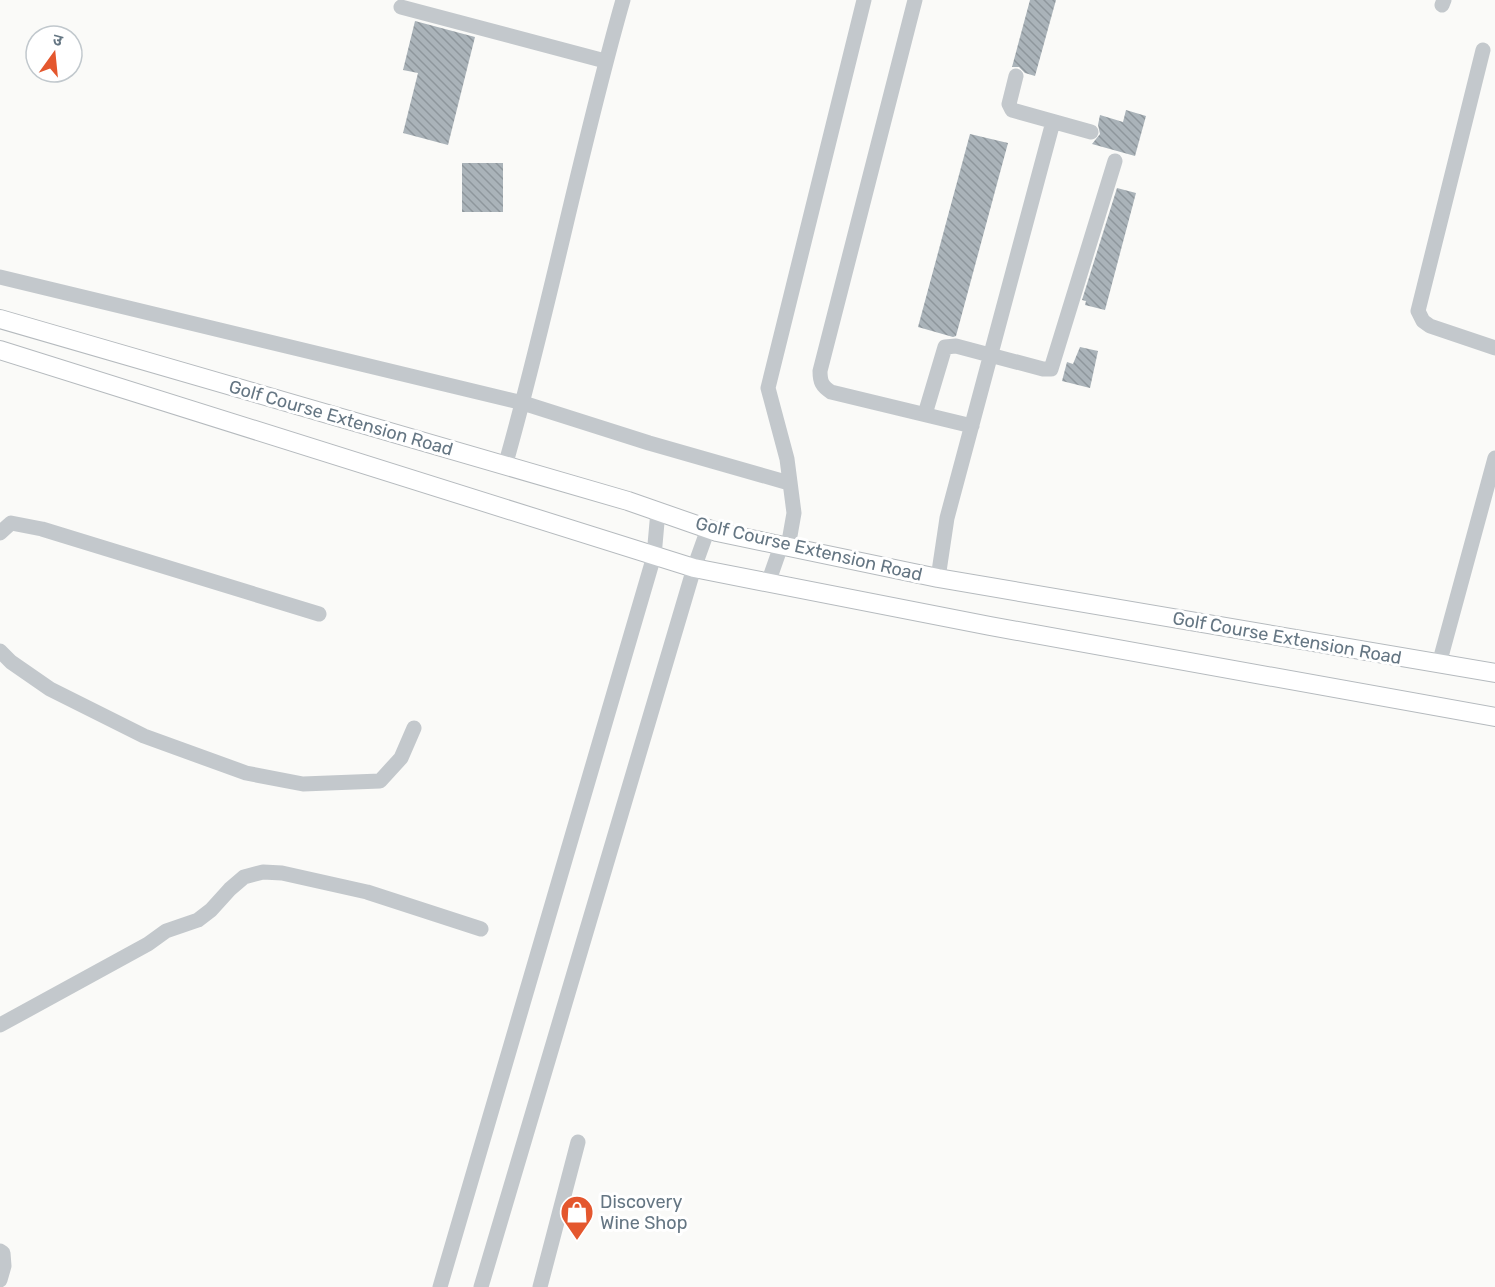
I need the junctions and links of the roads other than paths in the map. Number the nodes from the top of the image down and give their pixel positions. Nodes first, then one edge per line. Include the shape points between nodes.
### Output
1 (623, 0) edge
2 (864, 0) edge
3 (915, 0) edge
4 (401, 7) dead end
5 (1483, 50) dead end
6 (605, 61) junction
7 (1016, 76) dead end
8 (1053, 122) junction
9 (1091, 132) dead end
10 (1115, 161) dead end
11 (0, 278) edge
12 (1, 322) edge
13 (1495, 348) edge
14 (0, 350) edge
15 (991, 356) junction
16 (523, 402) junction
17 (925, 414) junction
18 (972, 426) junction
19 (1495, 458) edge
20 (505, 466) junction
21 (789, 483) junction
22 (658, 512) junction
23 (708, 529) junction
24 (0, 533) edge
25 (784, 546) junction
26 (654, 555) junction
27 (694, 568) junction
28 (938, 578) junction
29 (768, 584) junction
30 (319, 614) dead end
31 (0, 651) edge
32 (1439, 664) junction
33 (1495, 673) edge
34 (1495, 717) edge
35 (414, 728) dead end
36 (481, 929) dead end
37 (0, 1025) edge
38 (578, 1142) dead end
39 (0, 1251) edge
40 (0, 1280) edge
41 (440, 1287) edge
42 (481, 1287) edge
43 (540, 1287) edge

1 - 6 street
2 - 21 street via 768,388 787,459
3 - 17 street via 820,380 831,392
4 - 6 street
5 - 13 street via 1418,311 1430,326
6 - 16 street
7 - 8 street via 1009,104 1012,110
8 - 9 street
8 - 15 street
10 - 15 street via 1053,366 1043,369
11 - 16 street
12 - 20 main road, Golf Course Extension Road
14 - 26 main road
15 - 17 street via 957,346 945,347
15 - 18 street
16 - 20 street
16 - 21 street
17 - 18 street
18 - 28 street via 947,518
19 - 32 street
20 - 22 main road, Golf Course Extension Road
21 - 25 street via 794,513
22 - 23 main road, Golf Course Extension Road
22 - 26 street
23 - 25 main road, Golf Course Extension Road
23 - 27 street
24 - 30 street via 11,523 42,529
25 - 28 main road, Golf Course Extension Road
25 - 29 street
26 - 27 main road
26 - 41 street
27 - 29 main road
27 - 42 street
28 - 32 main road, Golf Course Extension Road
29 - 34 main road
31 - 35 street via 50,689 144,736 246,773 303,784 380,781 401,758
32 - 33 main road, Golf Course Extension Road
36 - 37 street via 367,892 263,872 244,878 198,920 166,931
38 - 43 street
39 - 40 street via 4,1266

